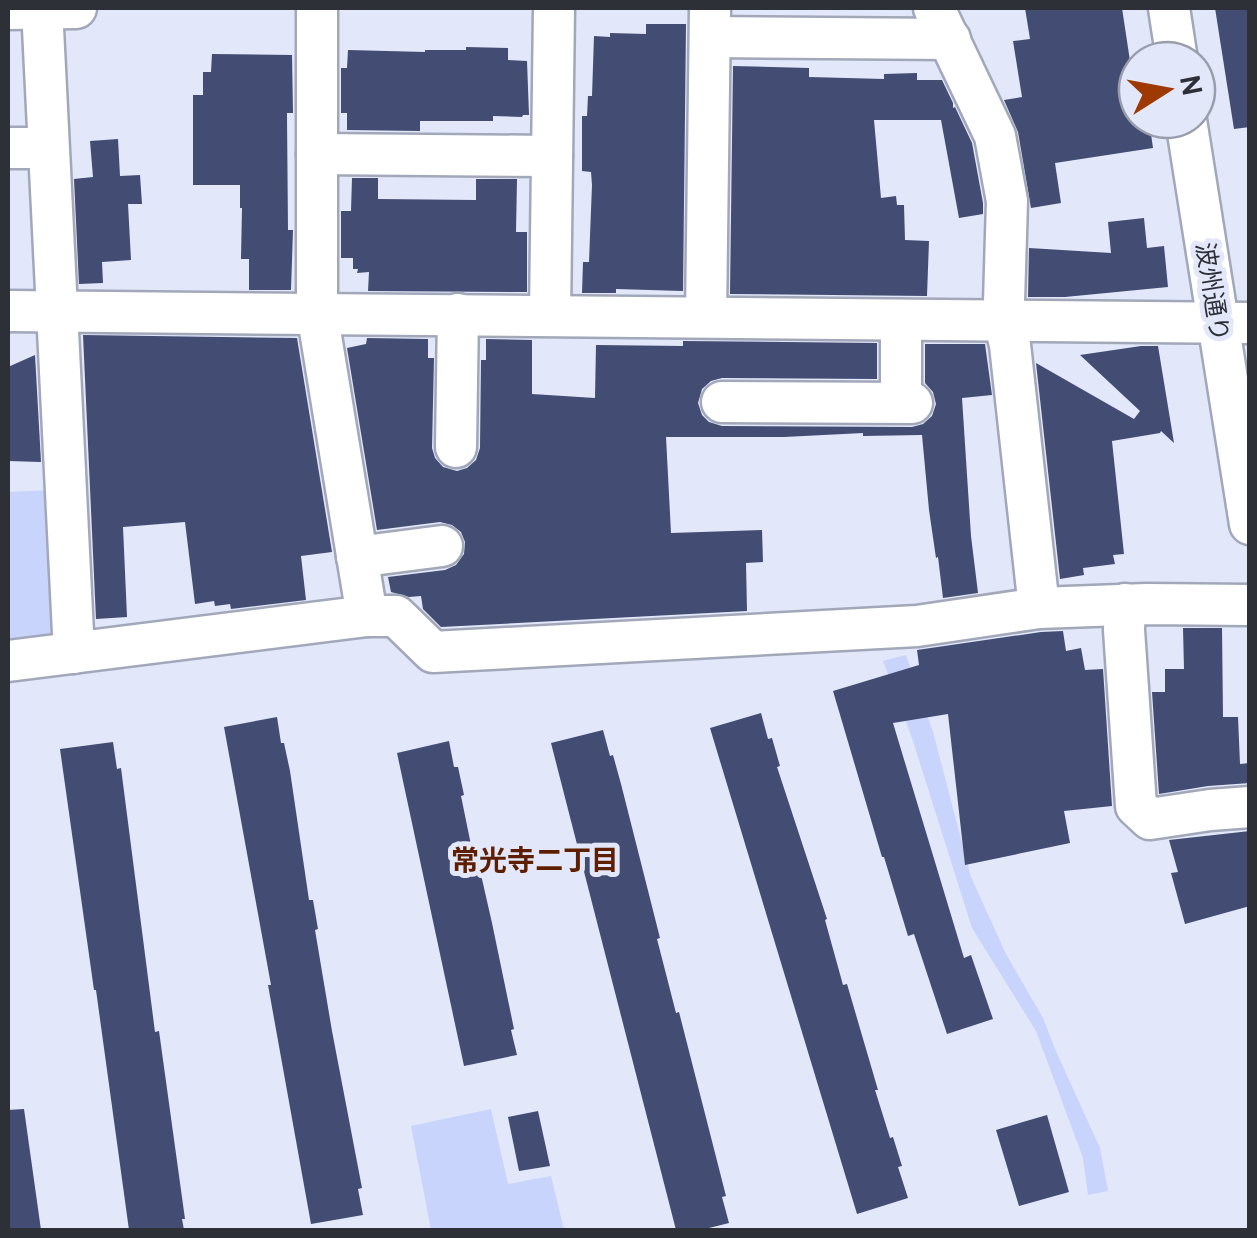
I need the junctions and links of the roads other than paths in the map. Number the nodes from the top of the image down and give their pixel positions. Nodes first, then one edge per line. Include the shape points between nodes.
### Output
1 (42, 8) edge
2 (76, 8) edge
3 (317, 8) edge
4 (554, 8) edge
5 (1168, 8) edge
6 (8, 9) edge
7 (710, 22) edge
8 (942, 23) edge
9 (1174, 40) edge
10 (1191, 140) edge
11 (8, 148) edge
12 (48, 148) junction
13 (317, 154) junction
14 (552, 156) junction
15 (8, 310) edge
16 (56, 312) junction
17 (317, 312) junction
18 (458, 314) junction
19 (550, 316) junction
20 (706, 317) junction
21 (902, 320) junction
22 (1004, 320) junction
23 (1234, 324) edge
24 (722, 402) dead end
25 (456, 448) dead end
26 (1246, 484) edge
27 (1250, 524) edge
28 (442, 546) dead end
29 (358, 557) junction
30 (1125, 604) junction
31 (1250, 605) edge
32 (1038, 608) junction
33 (367, 616) junction
34 (74, 654) junction
35 (8, 661) edge
36 (1250, 807) edge

1 - 2 street
1 - 6 street
1 - 12 street
3 - 13 street
4 - 14 street
5 - 9 street
7 - 8 street
7 - 20 street
8 - 22 street via 995,136 1007,201
10 - 23 street, 波州通り
11 - 12 street
12 - 16 street
13 - 14 street
13 - 17 street
14 - 19 street
15 - 16 street
16 - 17 street
16 - 34 street
17 - 18 street
17 - 29 street
18 - 19 street
18 - 25 street
19 - 20 street
20 - 21 street
21 - 22 street
21 - 24 street via 906,403
22 - 23 street
22 - 32 street
23 - 26 street, 波州通り
26 - 27 street, 波州通り
28 - 29 street
29 - 33 street
30 - 31 street
30 - 32 street
30 - 36 street via 1136,806 1150,819
32 - 33 street via 917,626 433,652 396,616
33 - 34 street
34 - 35 street

